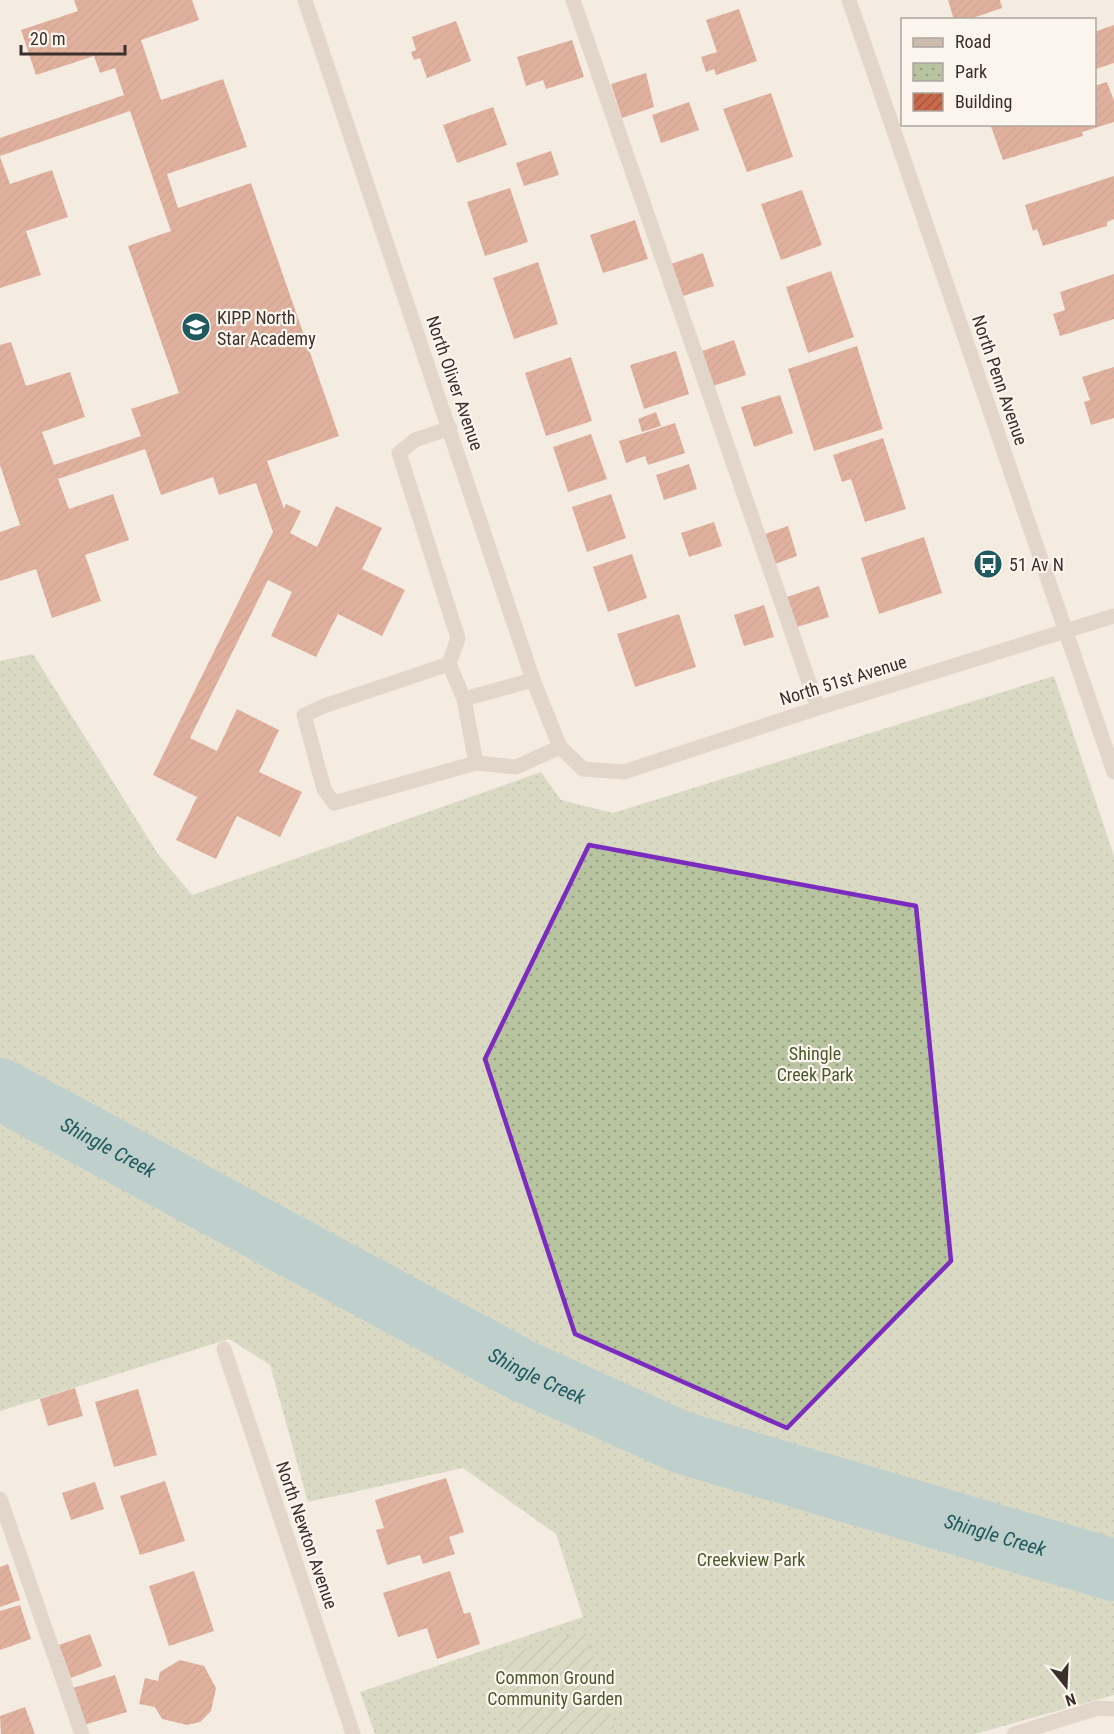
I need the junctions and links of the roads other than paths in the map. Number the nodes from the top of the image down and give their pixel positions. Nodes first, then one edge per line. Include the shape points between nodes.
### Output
1 (305, 0) edge
2 (573, 0) edge
3 (849, 0) edge
4 (450, 428) junction
5 (1114, 616) edge
6 (1067, 632) junction
7 (449, 664) junction
8 (533, 680) junction
9 (464, 699) junction
10 (818, 708) junction
11 (560, 747) junction
12 (476, 764) junction
13 (582, 769) joint
14 (1114, 772) edge
15 (224, 1349) dead end
16 (0, 1499) edge
17 (1114, 1709) edge
18 (82, 1734) edge
19 (353, 1734) edge
20 (1014, 1734) edge

1 - 4 street, North Oliver Avenue
2 - 10 street
3 - 6 street, North Penn Avenue
4 - 7 street via 415,440 399,453 458,638
4 - 8 street, North Oliver Avenue
5 - 6 street, North 51st Avenue
6 - 10 street, North 51st Avenue
6 - 14 street, North Penn Avenue
7 - 9 street
7 - 12 street via 304,715 324,789 333,803
8 - 9 street
8 - 11 street, North Oliver Avenue
9 - 12 street
10 - 13 street, North 51st Avenue via 624,772
11 - 12 street via 516,767
11 - 13 street, North Oliver Avenue
15 - 19 street, North Newton Avenue
16 - 18 street
17 - 20 street via 1098,1708

